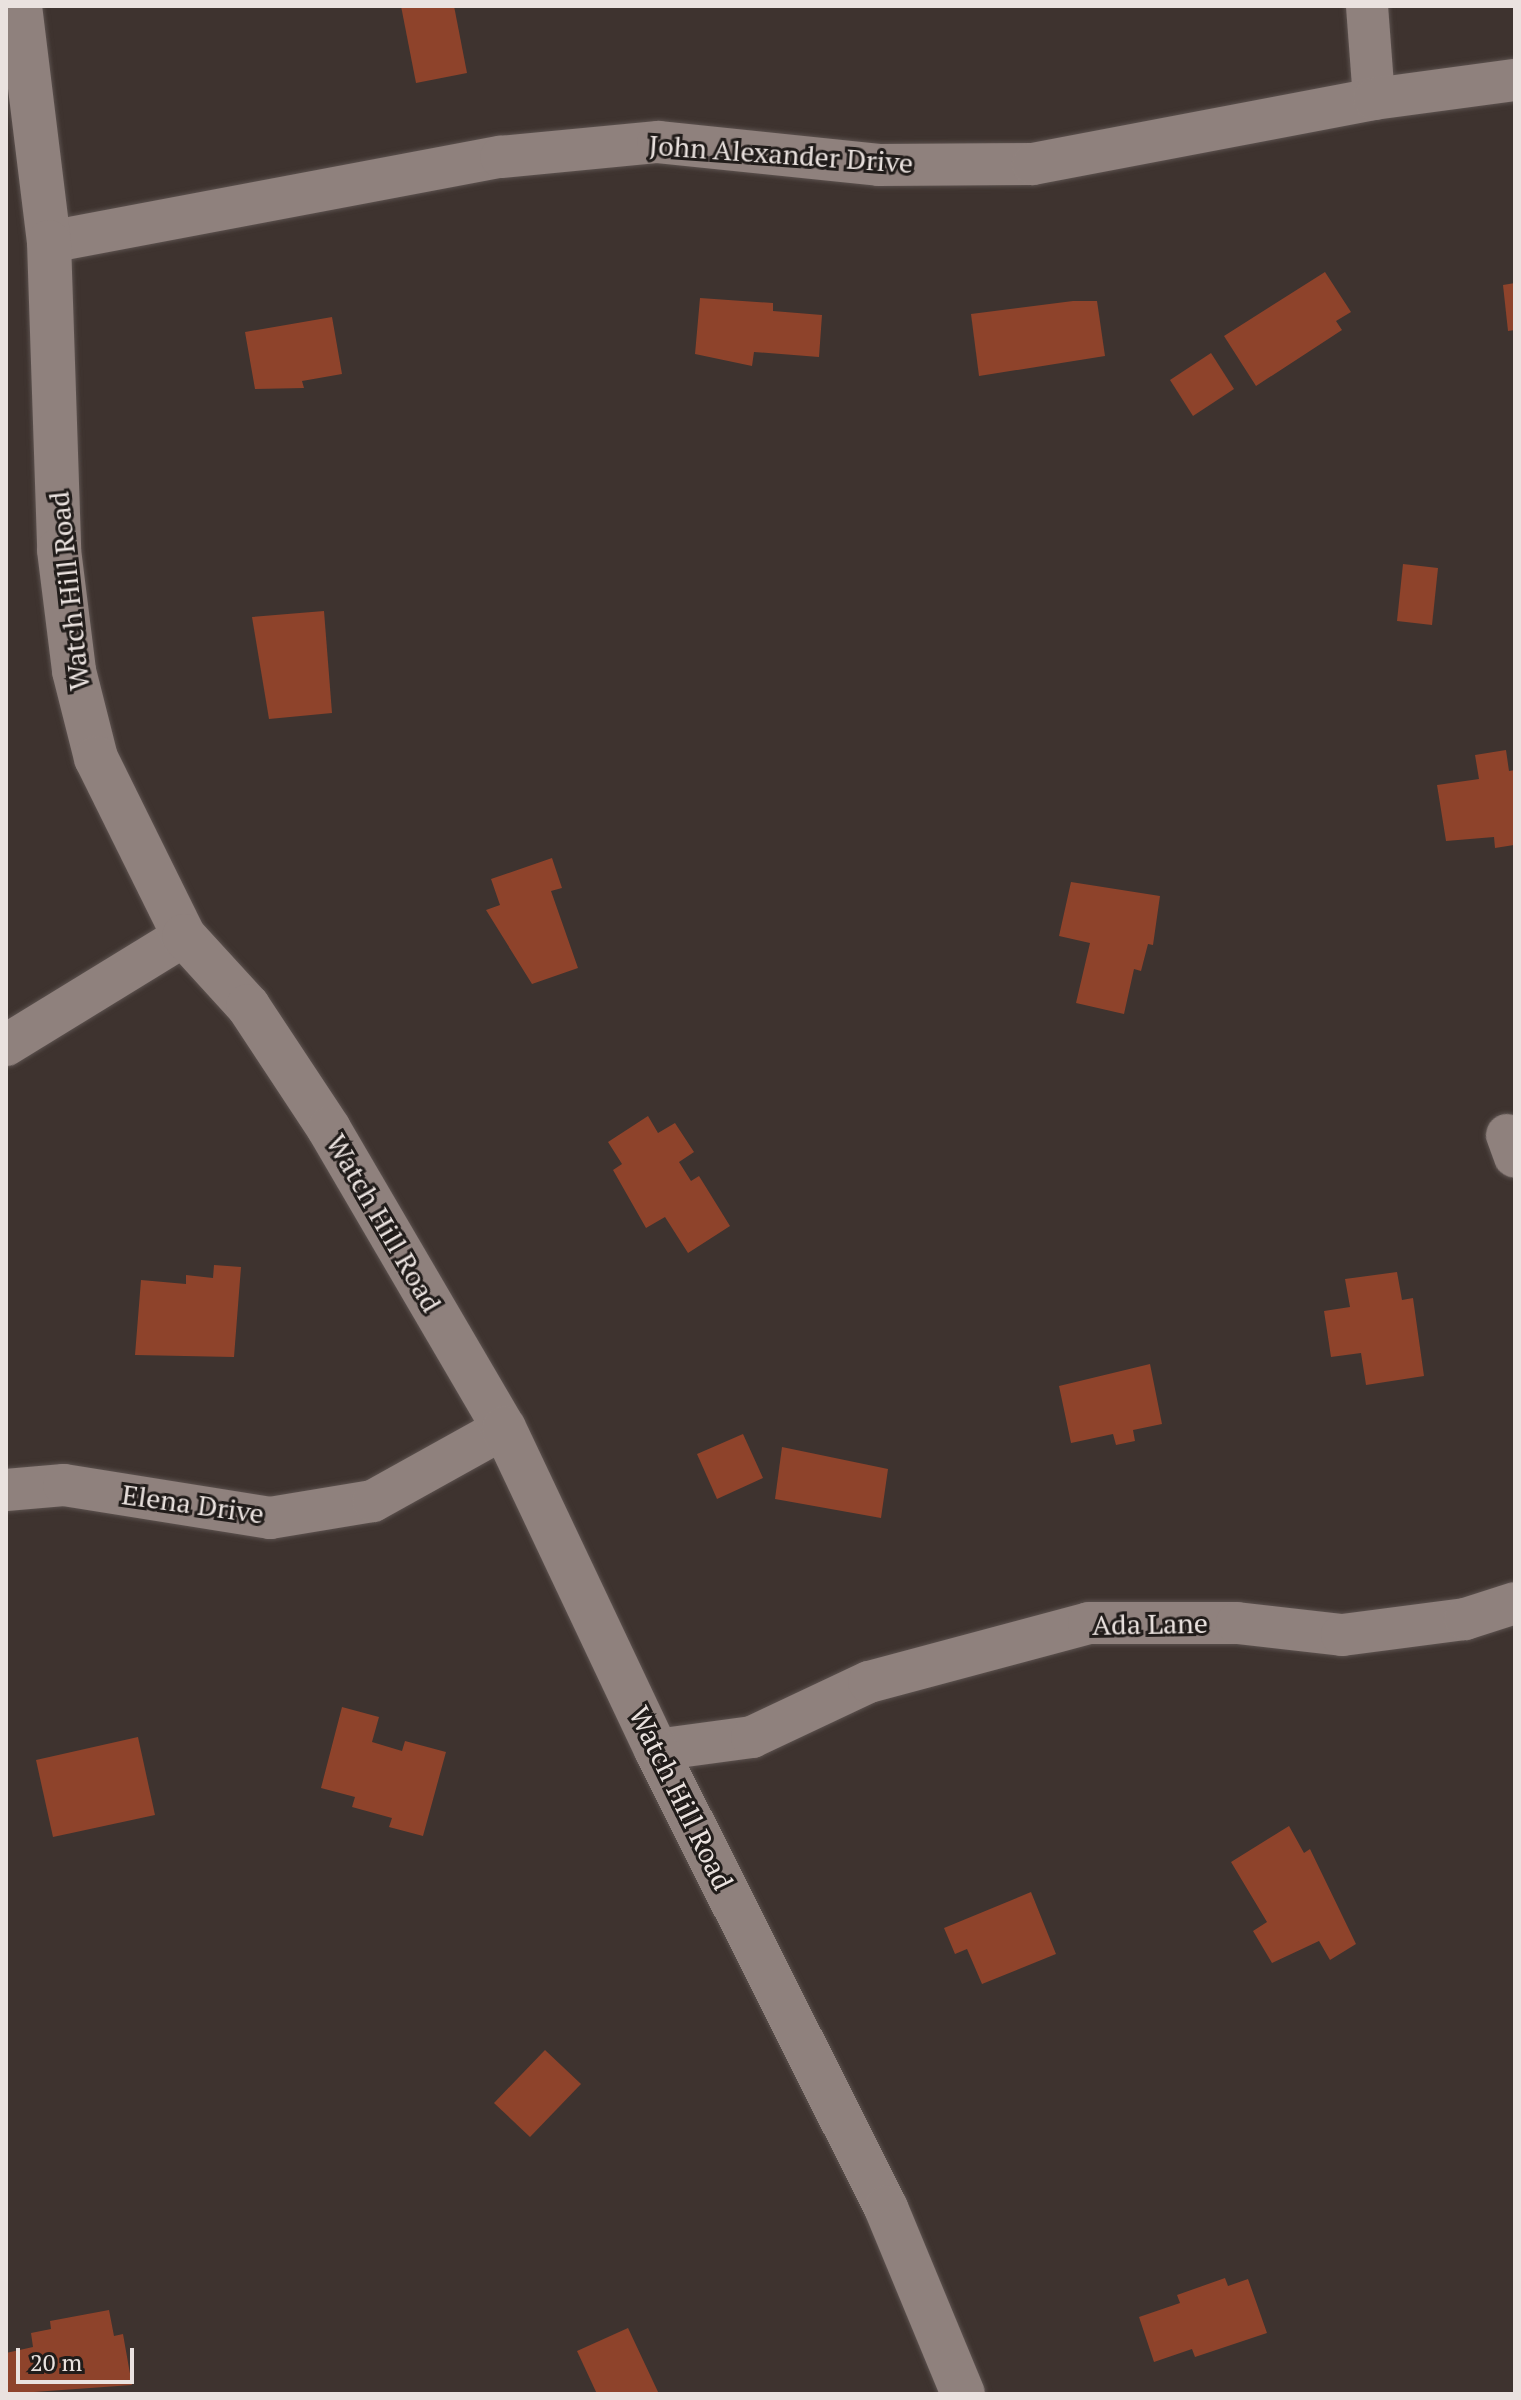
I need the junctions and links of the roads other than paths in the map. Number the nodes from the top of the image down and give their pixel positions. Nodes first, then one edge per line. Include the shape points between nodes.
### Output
1 (20, 6) edge
2 (1367, 6) edge
3 (1515, 80) edge
4 (1374, 99) junction
5 (49, 242) junction
6 (184, 936) junction
7 (6, 1045) edge
8 (504, 1428) junction
9 (6, 1490) edge
10 (1515, 1603) edge
11 (656, 1750) junction
12 (963, 2394) edge

1 - 5 street, Watch Hill Road
2 - 4 street
3 - 4 street, John Alexander Drive
4 - 5 street, John Alexander Drive via 1033,164 879,165 658,142 501,157
5 - 6 street, Watch Hill Road via 59,550 74,671 96,758
6 - 7 street
6 - 8 street, Watch Hill Road via 248,1006 329,1129
8 - 9 street, Elena Drive via 373,1501 270,1518 64,1485
8 - 11 street, Watch Hill Road
10 - 11 street, Ada Lane via 1465,1619 1342,1635 1237,1623 1089,1623 869,1682 752,1737
11 - 12 street, Watch Hill Road via 886,2208

